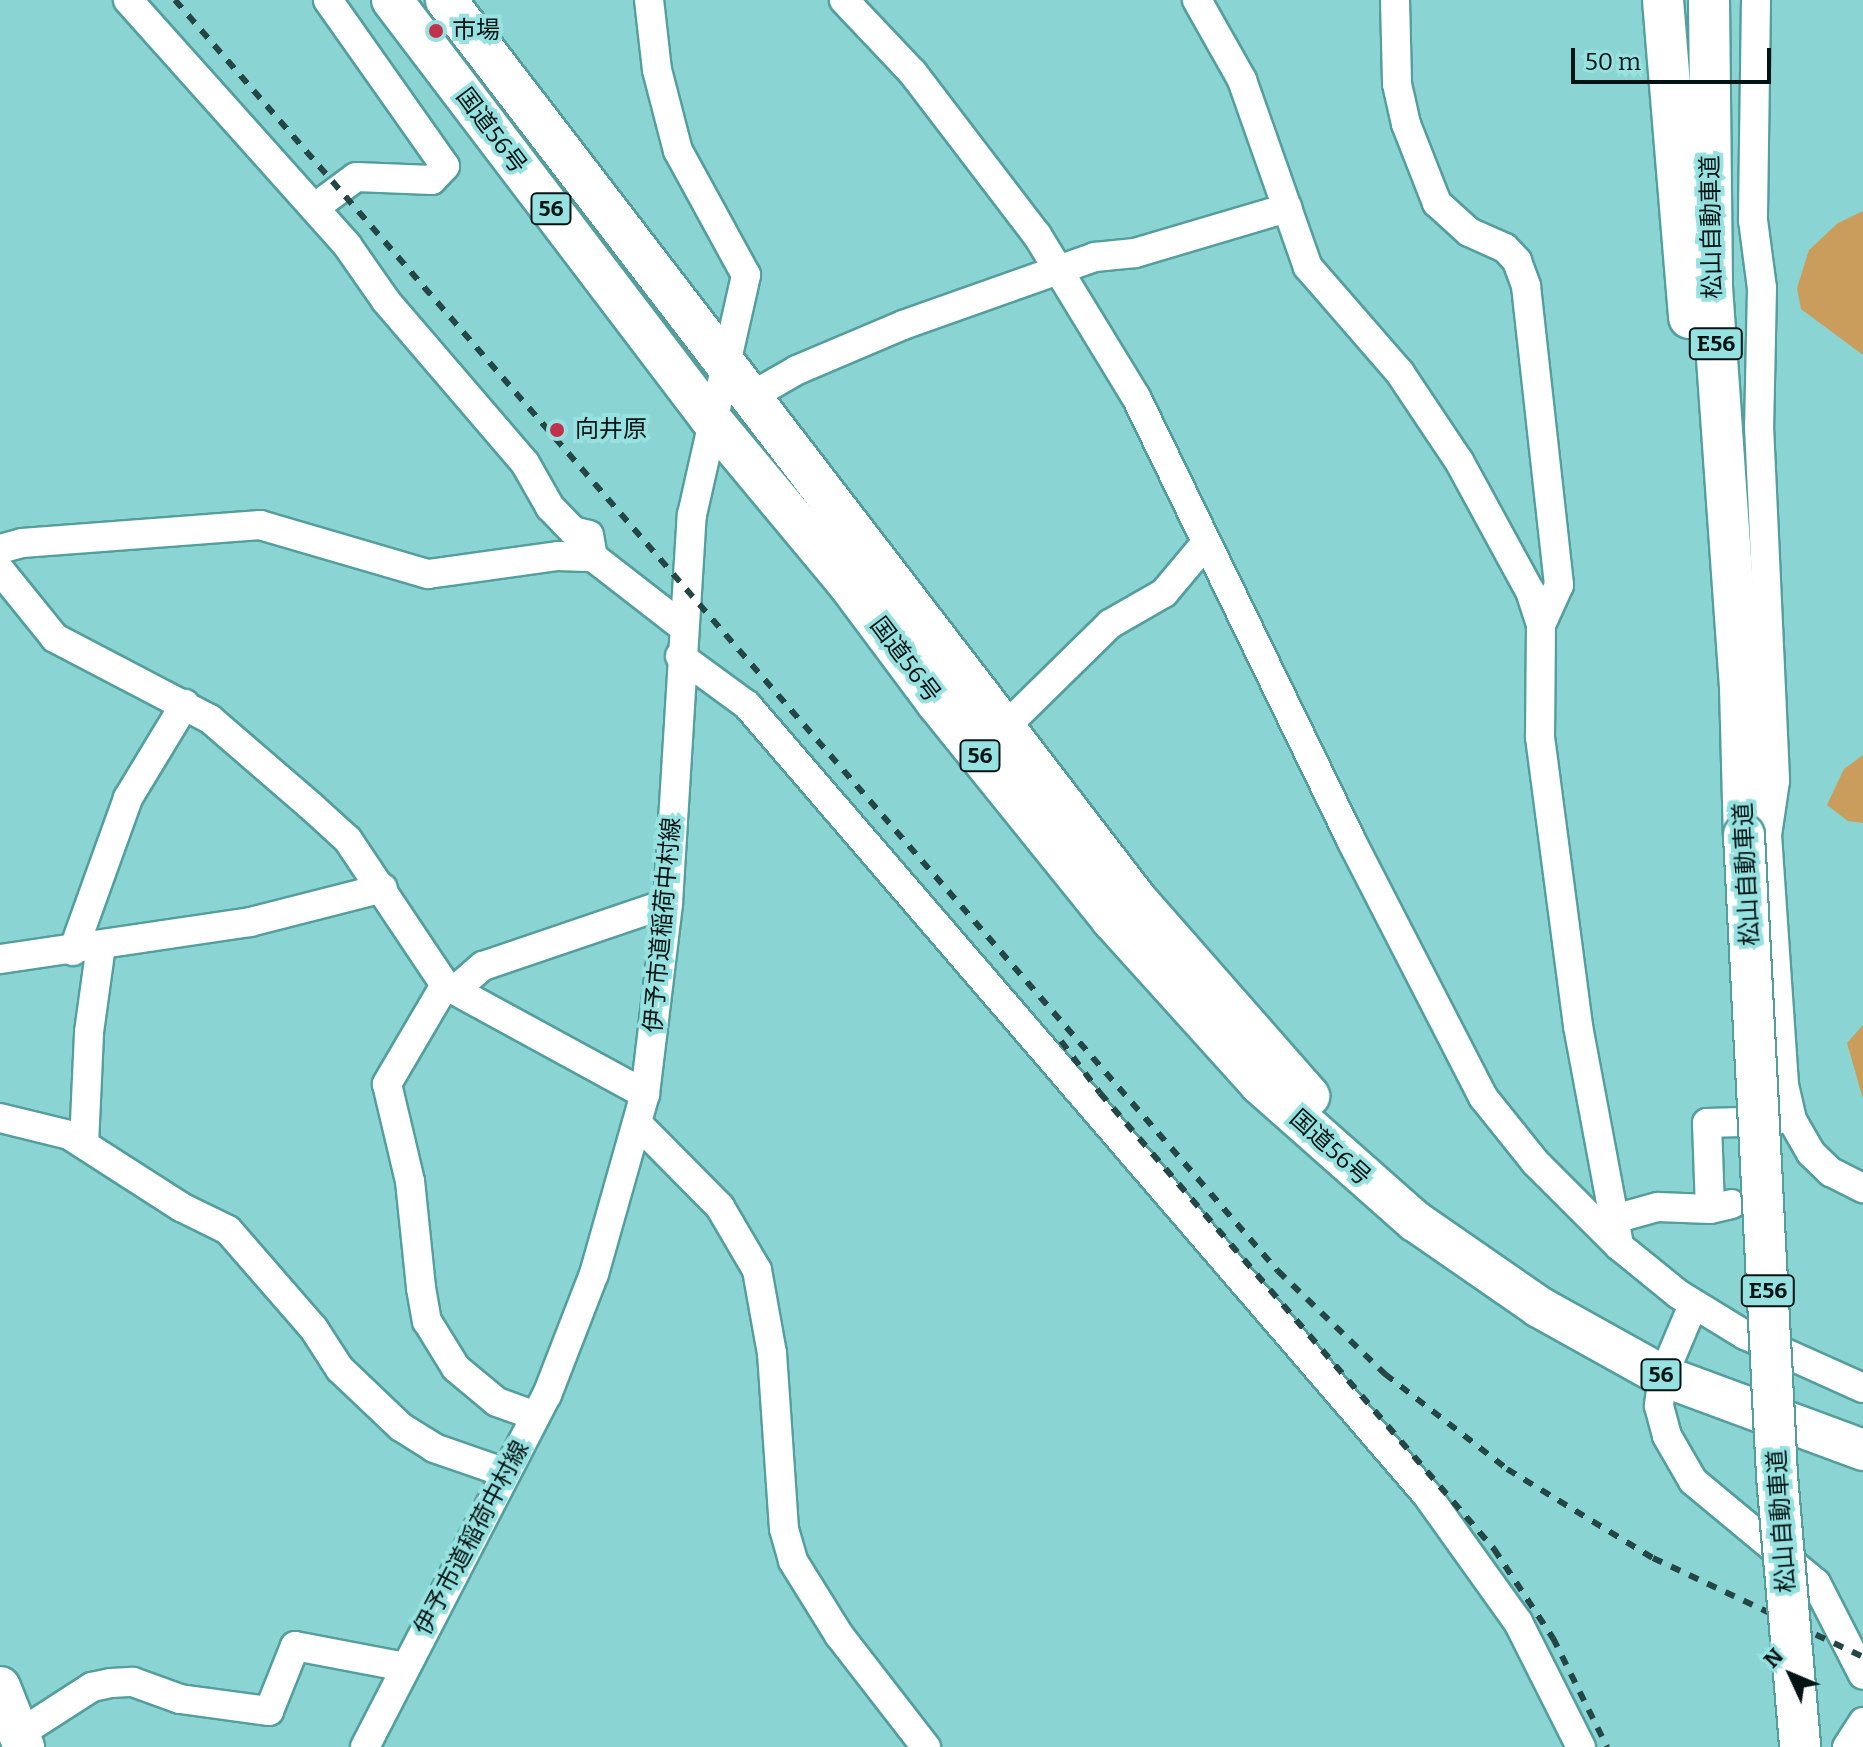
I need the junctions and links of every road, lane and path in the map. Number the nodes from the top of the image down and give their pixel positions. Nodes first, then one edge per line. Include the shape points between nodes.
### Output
1 (128, 0) edge
2 (328, 0) edge
3 (392, 0) edge
4 (446, 0) edge
5 (649, 0) edge
6 (844, 0) edge
7 (1197, 0) edge
8 (1395, 0) edge
9 (1663, 0) edge
10 (1709, 0) edge
11 (1756, 0) edge
12 (314, 208) junction
13 (1287, 208) junction
14 (1060, 272) junction
15 (723, 364) junction
16 (750, 397) junction
17 (710, 418) junction
18 (1205, 544) junction
19 (0, 549) edge
20 (593, 557) junction
21 (0, 570) edge
22 (1541, 625) junction
23 (682, 626) junction
24 (680, 656) junction
25 (1740, 687) junction
26 (185, 704) junction
27 (1006, 726) junction
28 (383, 888) junction
29 (668, 903) junction
30 (101, 946) junction
31 (73, 951) junction
32 (0, 959) edge
33 (450, 988) junction
34 (645, 1094) junction
35 (0, 1118) edge
36 (1792, 1120) junction
37 (638, 1124) junction
38 (84, 1144) junction
39 (1863, 1188) edge
40 (1617, 1232) junction
41 (1477, 1266) junction
42 (1693, 1305) junction
43 (1663, 1376) junction
44 (1863, 1388) edge
45 (536, 1416) junction
46 (1863, 1450) edge
47 (506, 1473) junction
48 (405, 1667) junction
49 (1863, 1675) edge
50 (0, 1687) edge
51 (1863, 1722) edge
52 (21, 1741) edge
53 (1571, 1743) edge
54 (365, 1747) edge
55 (926, 1747) edge
56 (1800, 1747) edge
57 (1847, 1747) edge

1 - 12 street
2 - 12 street via 445,166 432,180 356,177
3 - 17 highway, 国道56号 / 56
4 - 15 highway, 国道56号 / 56
5 - 15 street, 伊予市道稲荷中村線 via 668,122 687,173 746,275
6 - 14 street via 962,134
7 - 13 street via 1242,80
8 - 22 street via 1397,84 1406,124 1437,203 1469,232 1505,248 1517,261 1526,286 1559,585
9 - 25 highway via 1686,293
10 - 25 highway, 松山自動車道 / E56 via 1712,287
11 - 36 street via 1753,220 1762,288 1759,426 1775,781 1767,835 1784,1085
12 - 20 street via 525,463 550,507 573,531 589,535
13 - 14 street via 1135,253 1095,257
13 - 22 street via 1308,267 1400,373 1459,461 1508,546
14 - 16 street via 903,325 797,370
14 - 18 street via 1136,397
15 - 16 highway, 国道56号 / 56
15 - 17 street, 伊予市道稲荷中村線
16 - 27 highway, 国道56号 / 56
17 - 23 street, 伊予市道稲荷中村線 via 692,515
17 - 41 highway, 国道56号 / 56 via 849,585 1112,920 1260,1084 1348,1166
18 - 27 street via 1164,593 1110,624
18 - 40 street via 1483,1097 1535,1162
19 - 20 street via 260,525 428,574 558,556
20 - 23 street
21 - 26 street via 55,638
22 - 40 street via 1540,737 1578,1026
23 - 24 street, 伊予市道稲荷中村線
24 - 29 street, 伊予市道稲荷中村線
24 - 53 street via 747,705 1427,1495 1518,1622
25 - 56 highway, 松山自動車道 / E56, bridge via 1777,1476
26 - 28 street via 348,840
26 - 31 street via 128,798
27 - 41 highway, 国道56号 / 56 via 1137,900 1278,1063
28 - 30 street via 250,922
28 - 33 street
29 - 33 street via 483,966
29 - 34 street, 伊予市道稲荷中村線
30 - 31 street
30 - 38 street via 89,1032
31 - 32 street
33 - 34 street
33 - 45 street via 387,1084 410,1181 427,1321 456,1368 497,1402
34 - 37 street, 伊予市道稲荷中村線
35 - 38 street via 45,1125
36 - 39 street via 1811,1153 1831,1172
36 - 40 street via 1707,1123 1721,1206 1658,1207
37 - 45 street, 伊予市道稲荷中村線 via 594,1274
37 - 55 street via 720,1207 757,1270 772,1353 784,1529 793,1561 839,1635
38 - 47 street via 181,1207 228,1230 314,1329 340,1369 401,1427 434,1448
40 - 42 street
41 - 43 highway, 国道56号 / 56
42 - 43 street
42 - 44 street via 1745,1335
43 - 46 highway, 国道56号 / 56
43 - 49 street via 1659,1406 1679,1461 1693,1481 1816,1583
45 - 47 street, 伊予市道稲荷中村線
47 - 48 street, 伊予市道稲荷中村線
48 - 52 street via 295,1646 269,1711 180,1699 133,1682 111,1683 92,1687
48 - 54 street, 伊予市道稲荷中村線
50 - 52 highway
51 - 57 street

